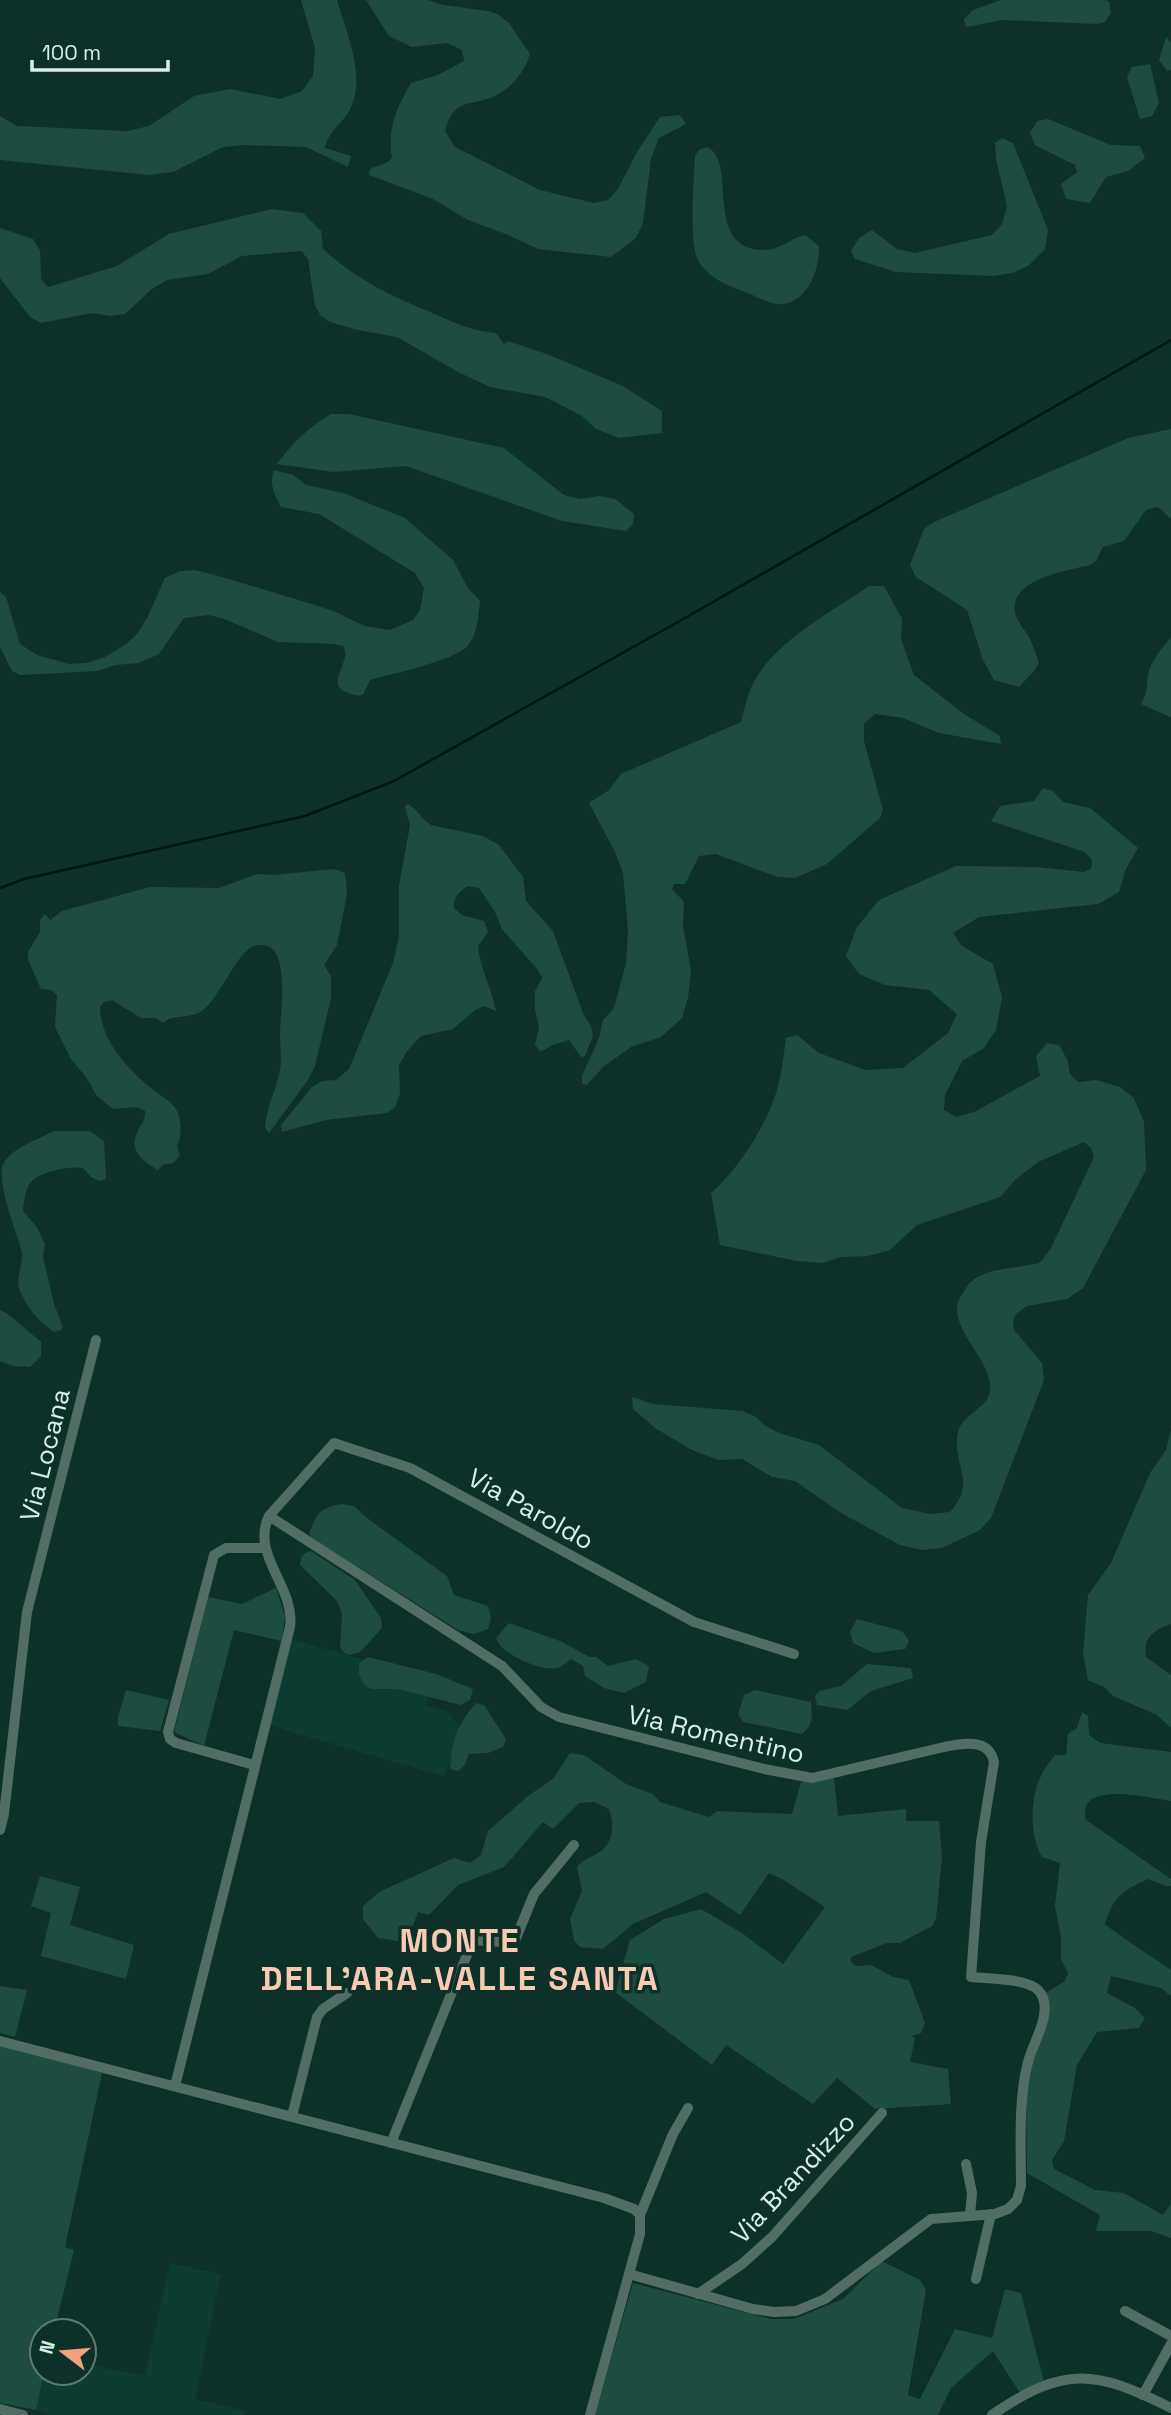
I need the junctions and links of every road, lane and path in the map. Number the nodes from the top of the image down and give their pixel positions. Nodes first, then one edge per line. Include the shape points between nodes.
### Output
1 (96, 1340) dead end
2 (269, 1517) junction
3 (265, 1548) junction
4 (794, 1654) dead end
5 (254, 1765) junction
6 (0, 1830) edge
7 (574, 1845) dead end
8 (347, 1993) dead end
9 (0, 2041) edge
10 (175, 2086) junction
11 (688, 2108) dead end
12 (882, 2113) dead end
13 (292, 2116) junction
14 (391, 2143) junction
15 (966, 2164) dead end
16 (991, 2214) junction
17 (640, 2215) junction
18 (970, 2215) junction
19 (629, 2274) junction
20 (976, 2279) dead end
21 (698, 2294) junction
22 (1125, 2311) dead end
23 (1171, 2336) edge
24 (1171, 2344) edge
25 (1143, 2395) junction
26 (0, 2409) edge
27 (1171, 2409) edge
28 (23, 2415) edge
29 (590, 2415) edge
30 (992, 2415) edge

1 - 6 street, Via Locana via 27,1612
2 - 3 street
2 - 4 street, Via Paroldo via 334,1443 410,1468 694,1622
2 - 16 street, Via Romentino via 502,1666 541,1707 559,1717 812,1777 964,1743 989,1750 994,1762 981,1842 971,1977 1034,1987 1044,2006 1025,2077 1019,2193 1009,2209
3 - 5 street via 289,1605 291,1622
3 - 5 street via 219,1549 214,1555 168,1732 176,1743
5 - 10 street
7 - 14 street via 534,1894 514,1943 472,1940
8 - 13 street via 317,2017
9 - 10 street
10 - 13 street
11 - 17 street
12 - 21 street, Via Brandizzo via 772,2237
13 - 14 street
14 - 17 street via 604,2198
15 - 18 street via 972,2193
16 - 18 street
16 - 20 street
17 - 19 street
18 - 21 street via 931,2219 825,2299 796,2311 764,2311
19 - 21 street
19 - 29 street
22 - 23 street
24 - 25 street
25 - 27 street
25 - 30 street via 1107,2381 1074,2379 1036,2390
26 - 28 street

